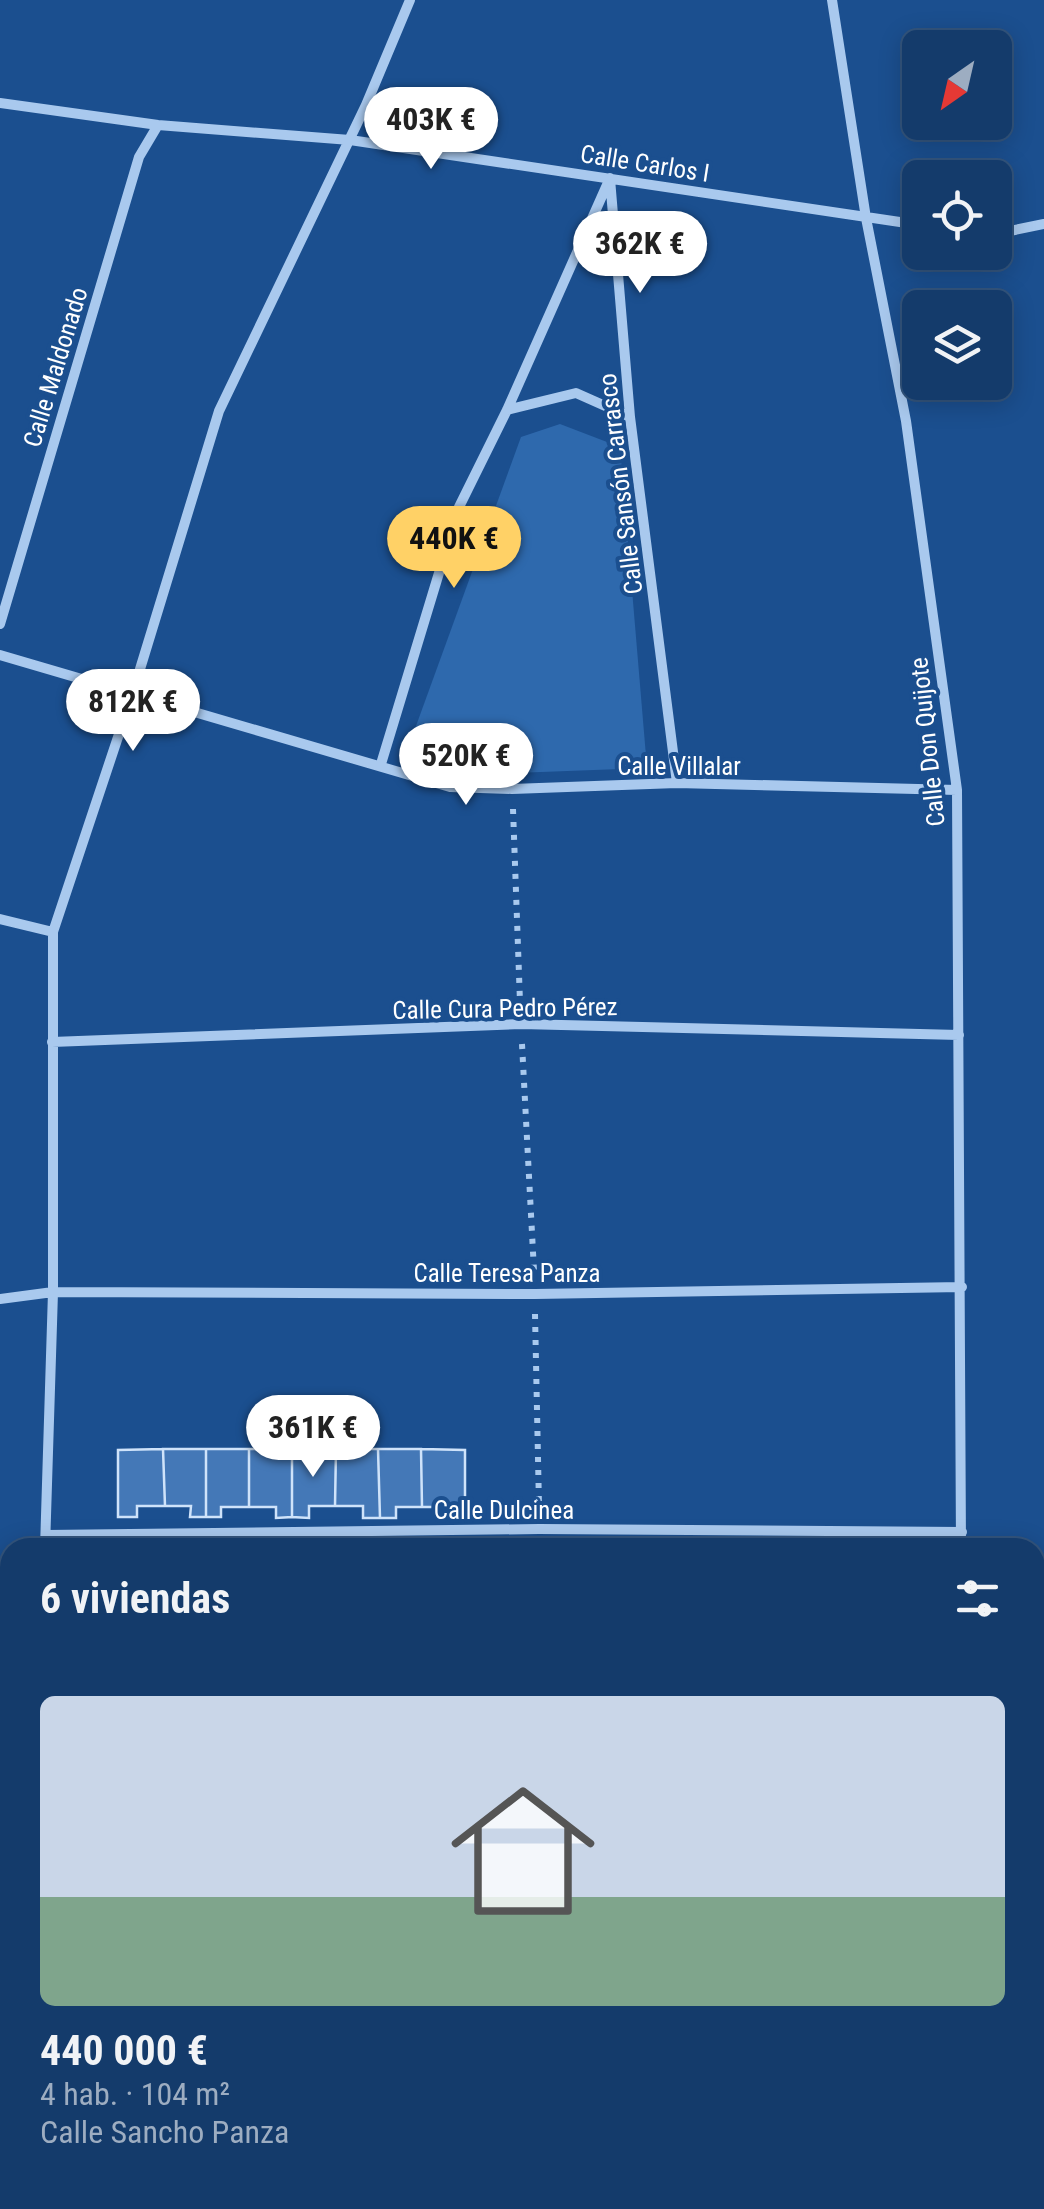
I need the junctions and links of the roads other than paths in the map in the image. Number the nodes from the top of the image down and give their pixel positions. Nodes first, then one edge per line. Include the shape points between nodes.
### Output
1 (410, 0) edge
2 (832, 0) edge
3 (0, 103) edge
4 (158, 125) junction
5 (350, 140) junction
6 (610, 178) junction
7 (866, 218) junction
8 (902, 223) edge
9 (1044, 224) edge
10 (1012, 231) edge
11 (507, 410) junction
12 (630, 417) junction
13 (0, 624) edge
14 (0, 656) edge
15 (132, 692) junction
16 (381, 764) junction
17 (677, 784) junction
18 (958, 790) junction
19 (0, 919) edge
20 (53, 932) junction
21 (959, 1035) junction
22 (52, 1042) junction
23 (962, 1287) junction
24 (53, 1292) junction
25 (0, 1299) edge
26 (962, 1532) junction
27 (46, 1535) junction
28 (46, 1538) edge
29 (962, 1538) edge

1 - 5 street
2 - 7 street, Calle Don Quijote
3 - 4 street, Calle Carlos I
4 - 5 street, Calle Carlos I
4 - 13 street, Calle Maldonado via 138,157
5 - 6 street, Calle Carlos I
5 - 15 street via 219,410
6 - 7 street, Calle Carlos I
6 - 11 street
6 - 12 street, Calle Sansón Carrasco
7 - 8 street, Calle Carlos I
7 - 18 street, Calle Don Quijote via 906,420
9 - 10 street
11 - 12 street via 576,393
11 - 16 street via 458,507
12 - 17 street, Calle Sansón Carrasco
14 - 15 street, Calle Villalar
15 - 16 street, Calle Villalar
15 - 20 street
16 - 17 street, Calle Villalar via 450,787
17 - 18 street, Calle Villalar
18 - 21 street, Calle Don Quijote
19 - 20 street
20 - 22 street
21 - 22 street, Calle Cura Pedro Pérez via 522,1024
21 - 23 street, Calle Don Quijote
22 - 24 street
23 - 24 street, Calle Teresa Panza
23 - 26 street, Calle Don Quijote
24 - 25 street, Calle Teresa Panza
24 - 27 street
26 - 27 street, Calle Dulcinea
26 - 29 street, Calle Don Quijote
27 - 28 street

